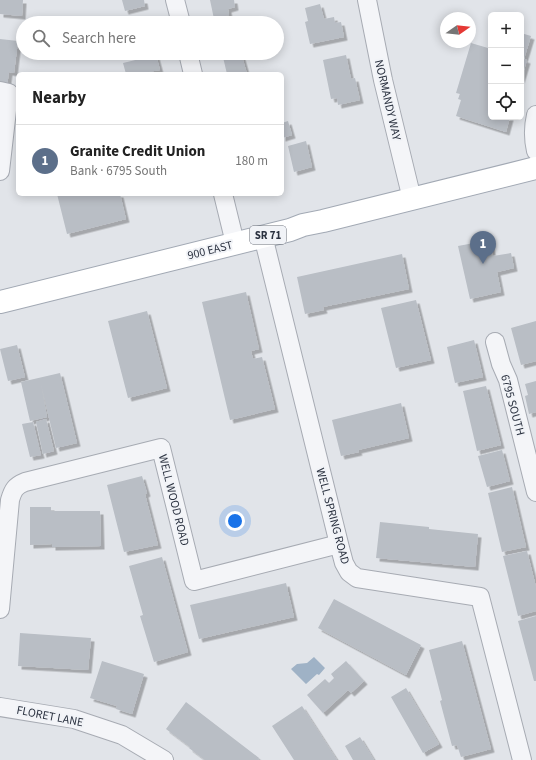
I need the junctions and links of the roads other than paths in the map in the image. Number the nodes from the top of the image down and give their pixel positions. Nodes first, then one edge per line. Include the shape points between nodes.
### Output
1 (176, 0) edge
2 (367, 0) edge
3 (179, 16) edge
4 (190, 60) edge
5 (193, 72) edge
6 (5, 92) edge
7 (536, 115) edge
8 (536, 151) edge
9 (536, 168) edge
10 (0, 171) edge
11 (223, 196) edge
12 (412, 199) junction
13 (264, 236) junction
14 (235, 243) junction
15 (0, 302) edge
16 (495, 342) dead end
17 (529, 433) edge
18 (536, 492) edge
19 (339, 544) junction
20 (0, 609) edge
21 (0, 707) edge
22 (164, 760) edge
23 (522, 760) edge

1 - 3 street
2 - 12 street, NORMANDY WAY via 383,80
4 - 5 street
6 - 10 street
7 - 8 street via 533,128
9 - 12 main road, 900 EAST / SR 71
11 - 14 street
12 - 13 main road, 900 EAST / SR 71
13 - 14 main road, 900 EAST / SR 71
13 - 19 street, WELL SPRING ROAD
14 - 15 main road, 900 EAST / SR 71
16 - 17 street, 6795 SOUTH via 501,364
17 - 18 street, 6795 SOUTH
19 - 20 street, WELL WOOD ROAD via 194,581 161,448 25,482 14,488 10,500
19 - 23 street, WELL SPRING ROAD via 344,563 349,572 357,578 480,597
21 - 22 street, FLORET LANE via 74,719 122,735

